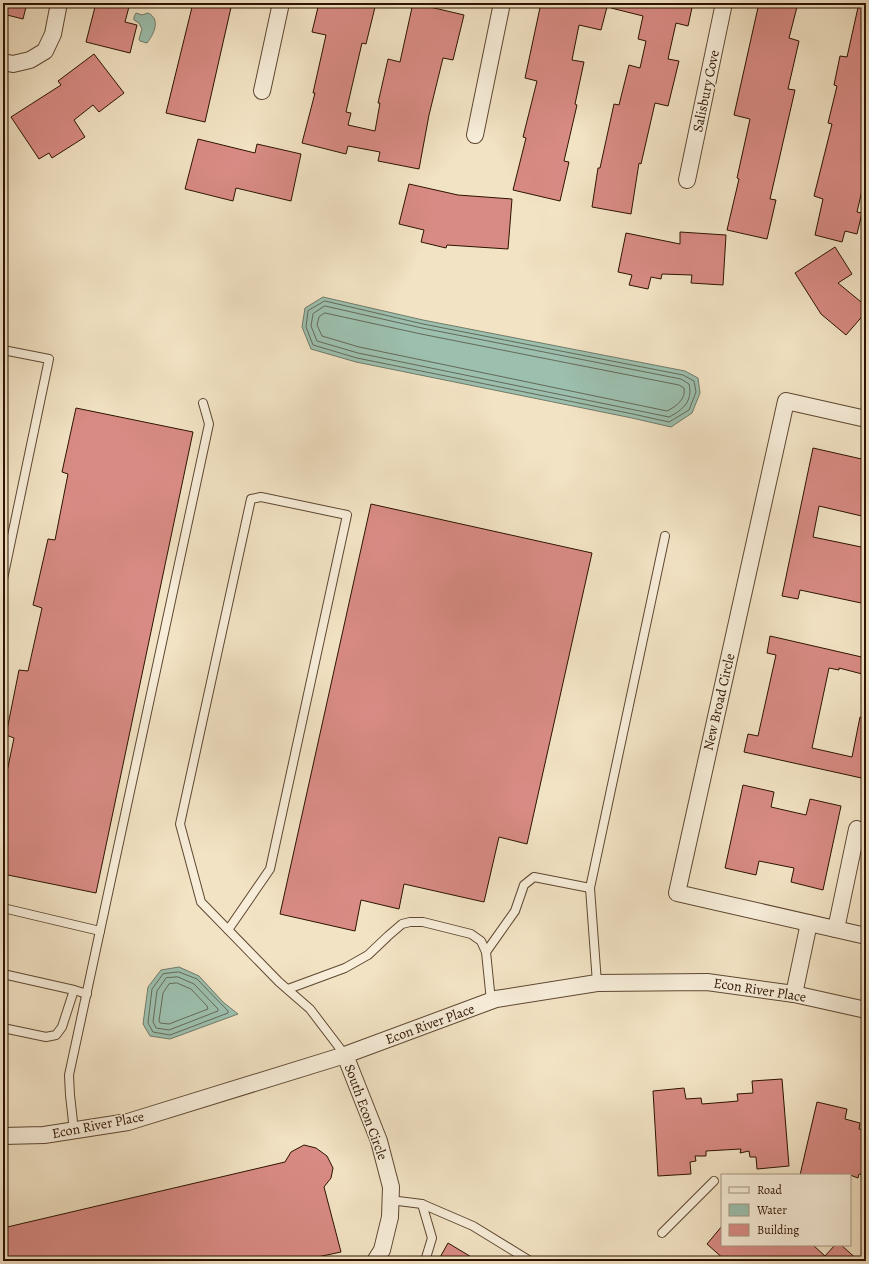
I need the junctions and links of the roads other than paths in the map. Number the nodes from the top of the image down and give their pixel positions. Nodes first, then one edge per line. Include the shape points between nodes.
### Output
1 (59, 3) edge
2 (281, 3) edge
3 (502, 3) edge
4 (724, 3) edge
5 (3, 62) edge
6 (262, 91) dead end
7 (475, 135) dead end
8 (687, 180) dead end
9 (3, 350) edge
10 (203, 404) dead end
11 (866, 419) edge
12 (665, 536) dead end
13 (3, 578) edge
14 (857, 829) dead end
15 (590, 888) junction
16 (3, 908) edge
17 (809, 923) junction
18 (836, 929) junction
19 (228, 930) junction
20 (100, 931) junction
21 (866, 936) edge
22 (486, 952) junction
23 (3, 974) edge
24 (596, 983) junction
25 (288, 989) junction
26 (74, 990) junction
27 (87, 994) junction
28 (794, 994) junction
29 (491, 1002) junction
30 (866, 1010) edge
31 (3, 1028) edge
32 (345, 1055) junction
33 (74, 1131) junction
34 (3, 1136) edge
35 (714, 1181) dead end
36 (390, 1200) junction
37 (422, 1204) junction
38 (662, 1233) dead end
39 (375, 1261) edge
40 (425, 1261) edge
41 (530, 1261) edge

1 - 5 street via 53,34 44,51 30,60 13,64
2 - 6 street
3 - 7 street
4 - 8 street, Salisbury Cove
9 - 13 lane via 49,359
10 - 20 lane via 209,424
11 - 17 street, New Broad Circle via 786,402 677,893
12 - 15 lane
14 - 18 street
15 - 22 lane via 534,877 524,885 515,911
15 - 24 lane
16 - 20 lane
17 - 18 street, New Broad Circle
17 - 28 street
18 - 21 street, New Broad Circle
19 - 19 lane via 201,902 180,824 251,499 261,497 347,515 270,869
19 - 25 lane
20 - 27 lane
22 - 25 lane via 481,940 471,934 423,922 410,922 402,924 368,955 351,965
22 - 29 lane
23 - 26 lane
24 - 28 street, Econ River Place via 707,982
24 - 29 street, Econ River Place via 496,999
25 - 32 lane via 310,1009
26 - 27 lane
26 - 31 lane via 62,1027 56,1035 46,1037
27 - 33 lane via 70,1075
28 - 30 street, Econ River Place
29 - 32 street, Econ River Place
32 - 33 street, Econ River Place via 128,1122
32 - 36 street, South Econ Circle via 379,1141 391,1187
33 - 34 street, Econ River Place
35 - 38 lane
36 - 37 lane
36 - 39 street, South Econ Circle via 390,1217 382,1250
37 - 40 lane via 432,1238
37 - 41 lane via 473,1226

